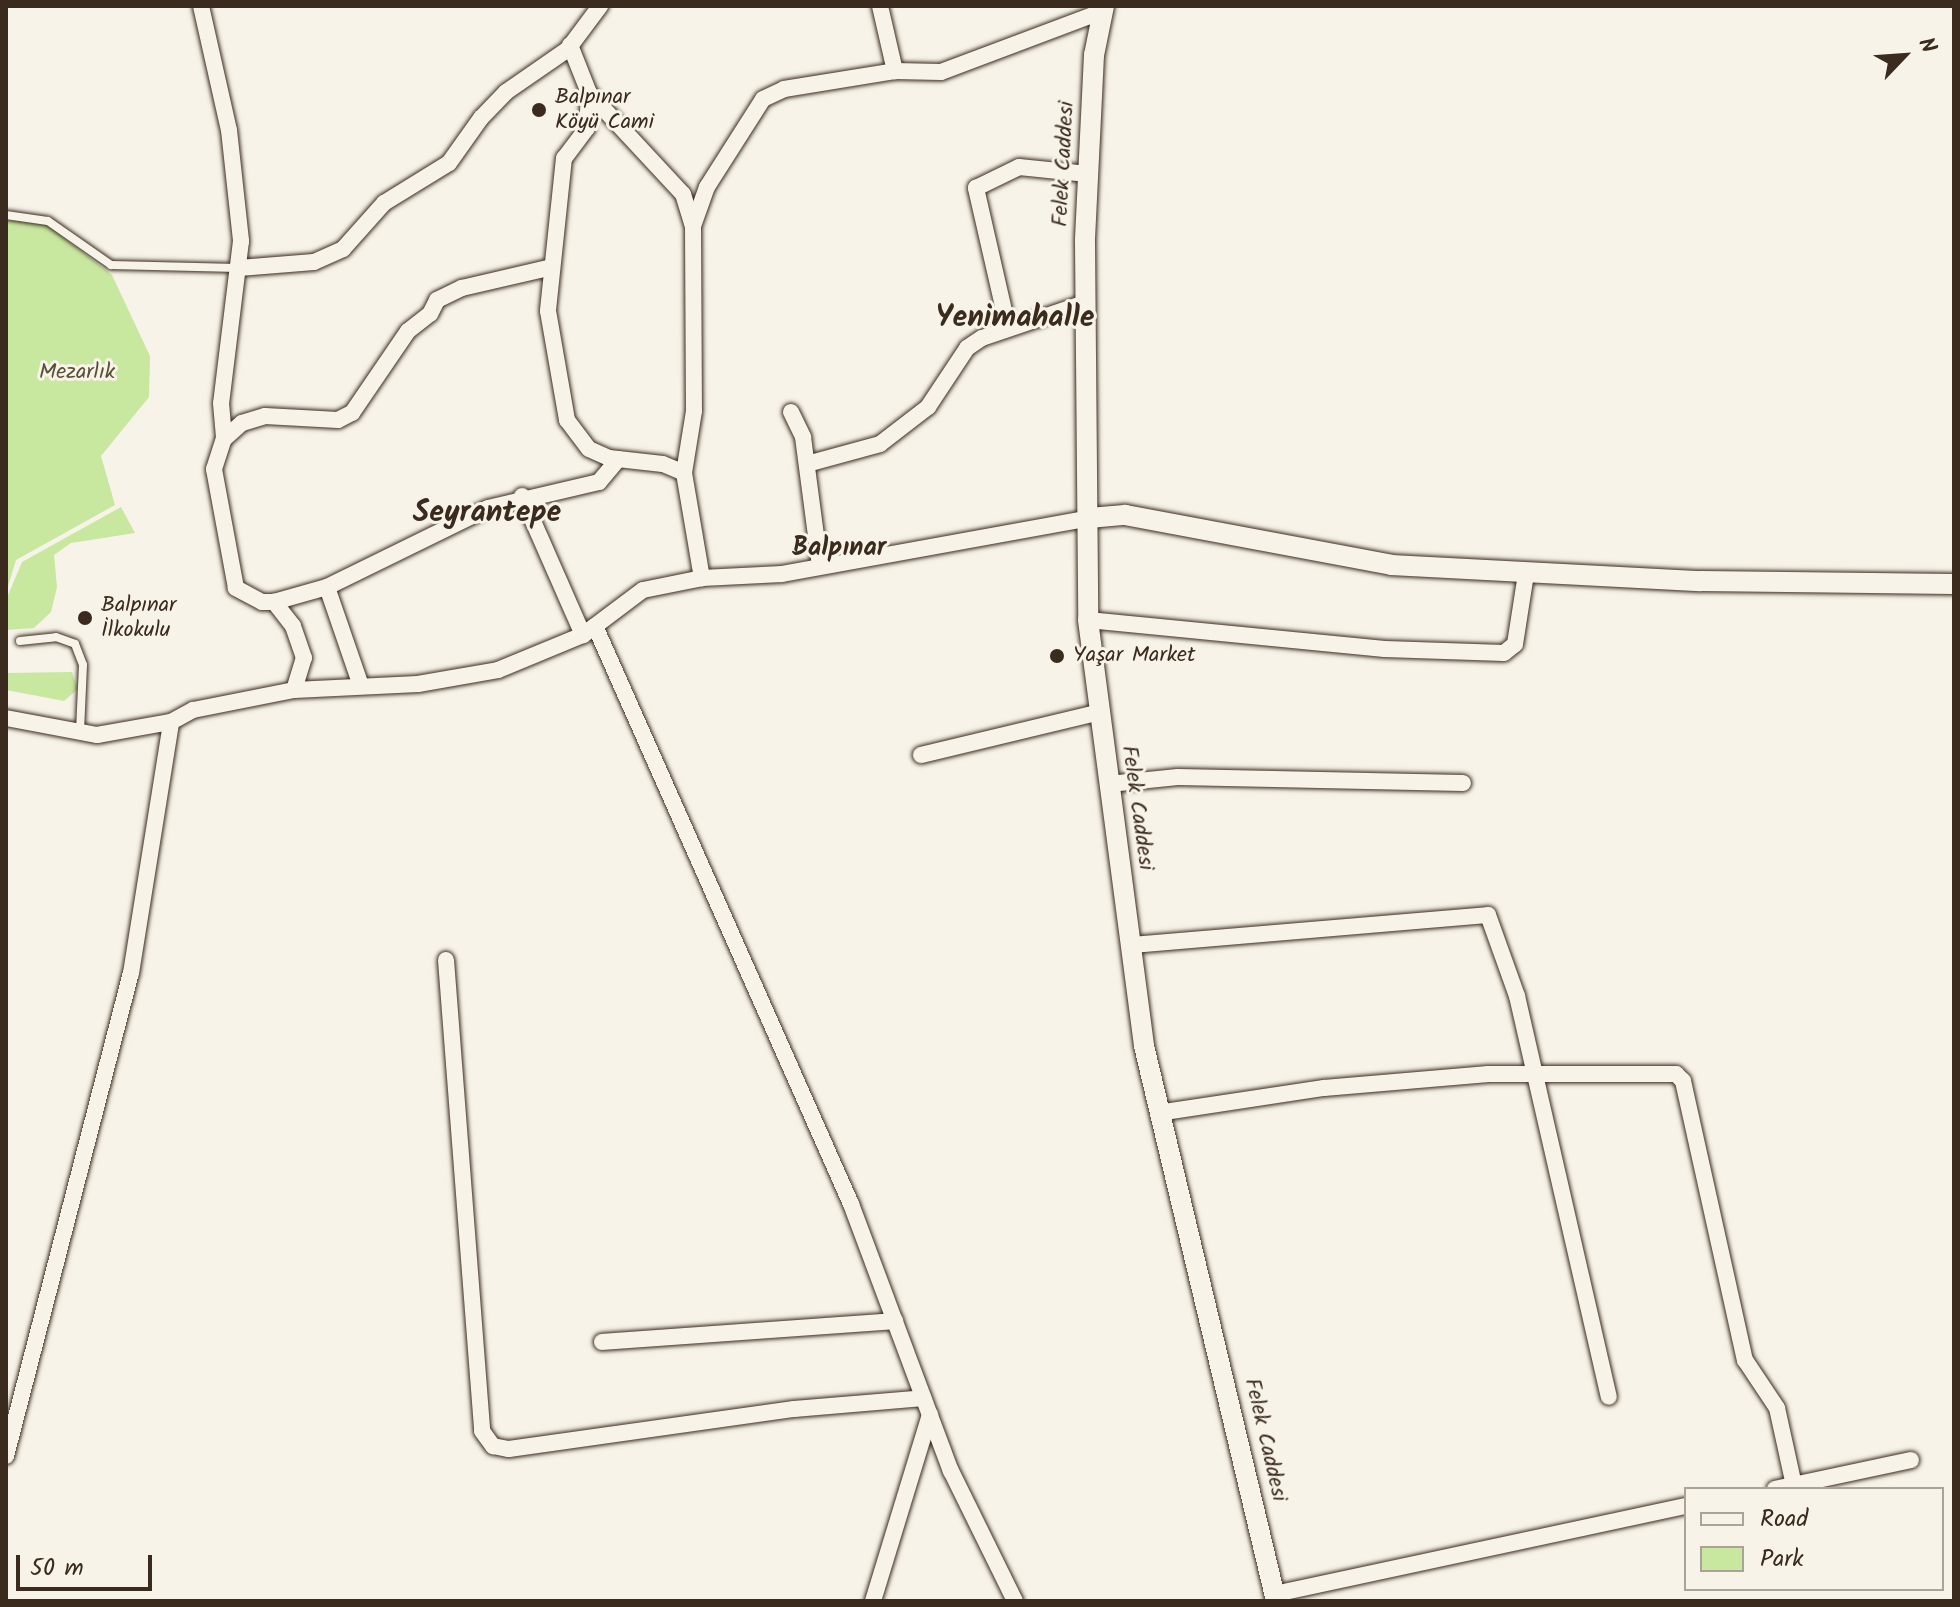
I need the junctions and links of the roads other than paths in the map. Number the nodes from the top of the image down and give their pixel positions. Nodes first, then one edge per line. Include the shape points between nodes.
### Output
1 (201, 6) edge
2 (600, 6) edge
3 (880, 6) edge
4 (1104, 9) edge
5 (570, 45) junction
6 (895, 71) junction
7 (589, 93) junction
8 (1088, 174) junction
9 (6, 215) edge
10 (693, 226) junction
11 (552, 267) junction
12 (239, 268) junction
13 (1085, 303) junction
14 (1008, 328) junction
15 (791, 412) dead end
16 (224, 439) junction
17 (618, 459) junction
18 (807, 464) junction
19 (684, 473) junction
20 (522, 496) junction
21 (1089, 518) junction
22 (820, 566) junction
23 (1526, 574) junction
24 (702, 578) junction
25 (1954, 584) edge
26 (327, 587) junction
27 (274, 602) junction
28 (1088, 620) junction
29 (589, 630) junction
30 (20, 641) dead end
31 (361, 686) junction
32 (294, 690) junction
33 (1100, 712) junction
34 (6, 718) edge
35 (171, 722) junction
36 (80, 732) junction
37 (921, 755) dead end
38 (1463, 783) dead end
39 (1109, 784) junction
40 (1131, 945) junction
41 (446, 960) dead end
42 (1532, 1073) junction
43 (1158, 1113) junction
44 (895, 1321) junction
45 (602, 1342) dead end
46 (1609, 1397) dead end
47 (924, 1398) junction
48 (930, 1415) junction
49 (6, 1456) edge
50 (1911, 1460) dead end
51 (1794, 1485) junction
52 (1784, 1487) edge
53 (1684, 1506) edge
54 (1275, 1598) edge
55 (873, 1601) edge
56 (1015, 1601) edge

1 - 12 street via 229,130
2 - 5 street
3 - 6 street
4 - 6 street via 941,72
4 - 8 street, Felek Caddesi via 1094,55
5 - 7 street
5 - 12 street via 546,68 506,92 460,141 449,163 384,203 343,249 314,262
6 - 10 street via 784,89 763,99 707,187
7 - 10 street via 683,194
7 - 11 street via 587,128 564,158
8 - 13 street, Felek Caddesi
8 - 14 street via 1019,167 976,188
9 - 12 lane via 48,221 111,265
10 - 19 street via 694,411
11 - 16 street via 462,288 437,300 430,314 408,331 352,413 338,420 265,416 242,423
11 - 17 street via 548,311 567,420 589,449
12 - 16 street via 221,403
13 - 14 street
13 - 21 street, Felek Caddesi
14 - 18 street via 967,348 928,407 880,444
15 - 18 street
16 - 27 street via 214,469 236,588 262,602
17 - 19 street via 663,464
17 - 20 street via 599,482
18 - 22 street
19 - 24 street
20 - 26 street via 408,544
20 - 29 street
21 - 22 street
21 - 23 street via 1125,515 1391,565
21 - 28 street, Felek Caddesi
22 - 24 street
23 - 25 street
23 - 28 street via 1515,644 1504,653 1385,649
24 - 29 street via 643,590
26 - 27 street
26 - 31 street
27 - 32 street via 293,626 304,658
28 - 33 street, Felek Caddesi
29 - 31 street via 498,670 418,684
29 - 44 street via 851,1204
30 - 36 lane via 56,637 75,644 83,665
31 - 32 street
32 - 35 street via 193,710
33 - 37 street
33 - 39 street, Felek Caddesi
34 - 36 street
35 - 36 street via 97,735
35 - 49 street via 131,973
38 - 39 street via 1178,777
39 - 40 street, Felek Caddesi
40 - 42 street via 1488,915 1517,996
40 - 43 street, Felek Caddesi
41 - 47 street via 482,1431 493,1446 509,1449 794,1409
42 - 43 street via 1324,1088
42 - 46 street
42 - 51 street via 1676,1074 1683,1081 1745,1360 1777,1408
43 - 54 street, Felek Caddesi via 1237,1419
44 - 45 street
44 - 47 street
47 - 48 street
48 - 55 street
48 - 56 street via 951,1471
50 - 51 street
51 - 52 street
53 - 54 street

